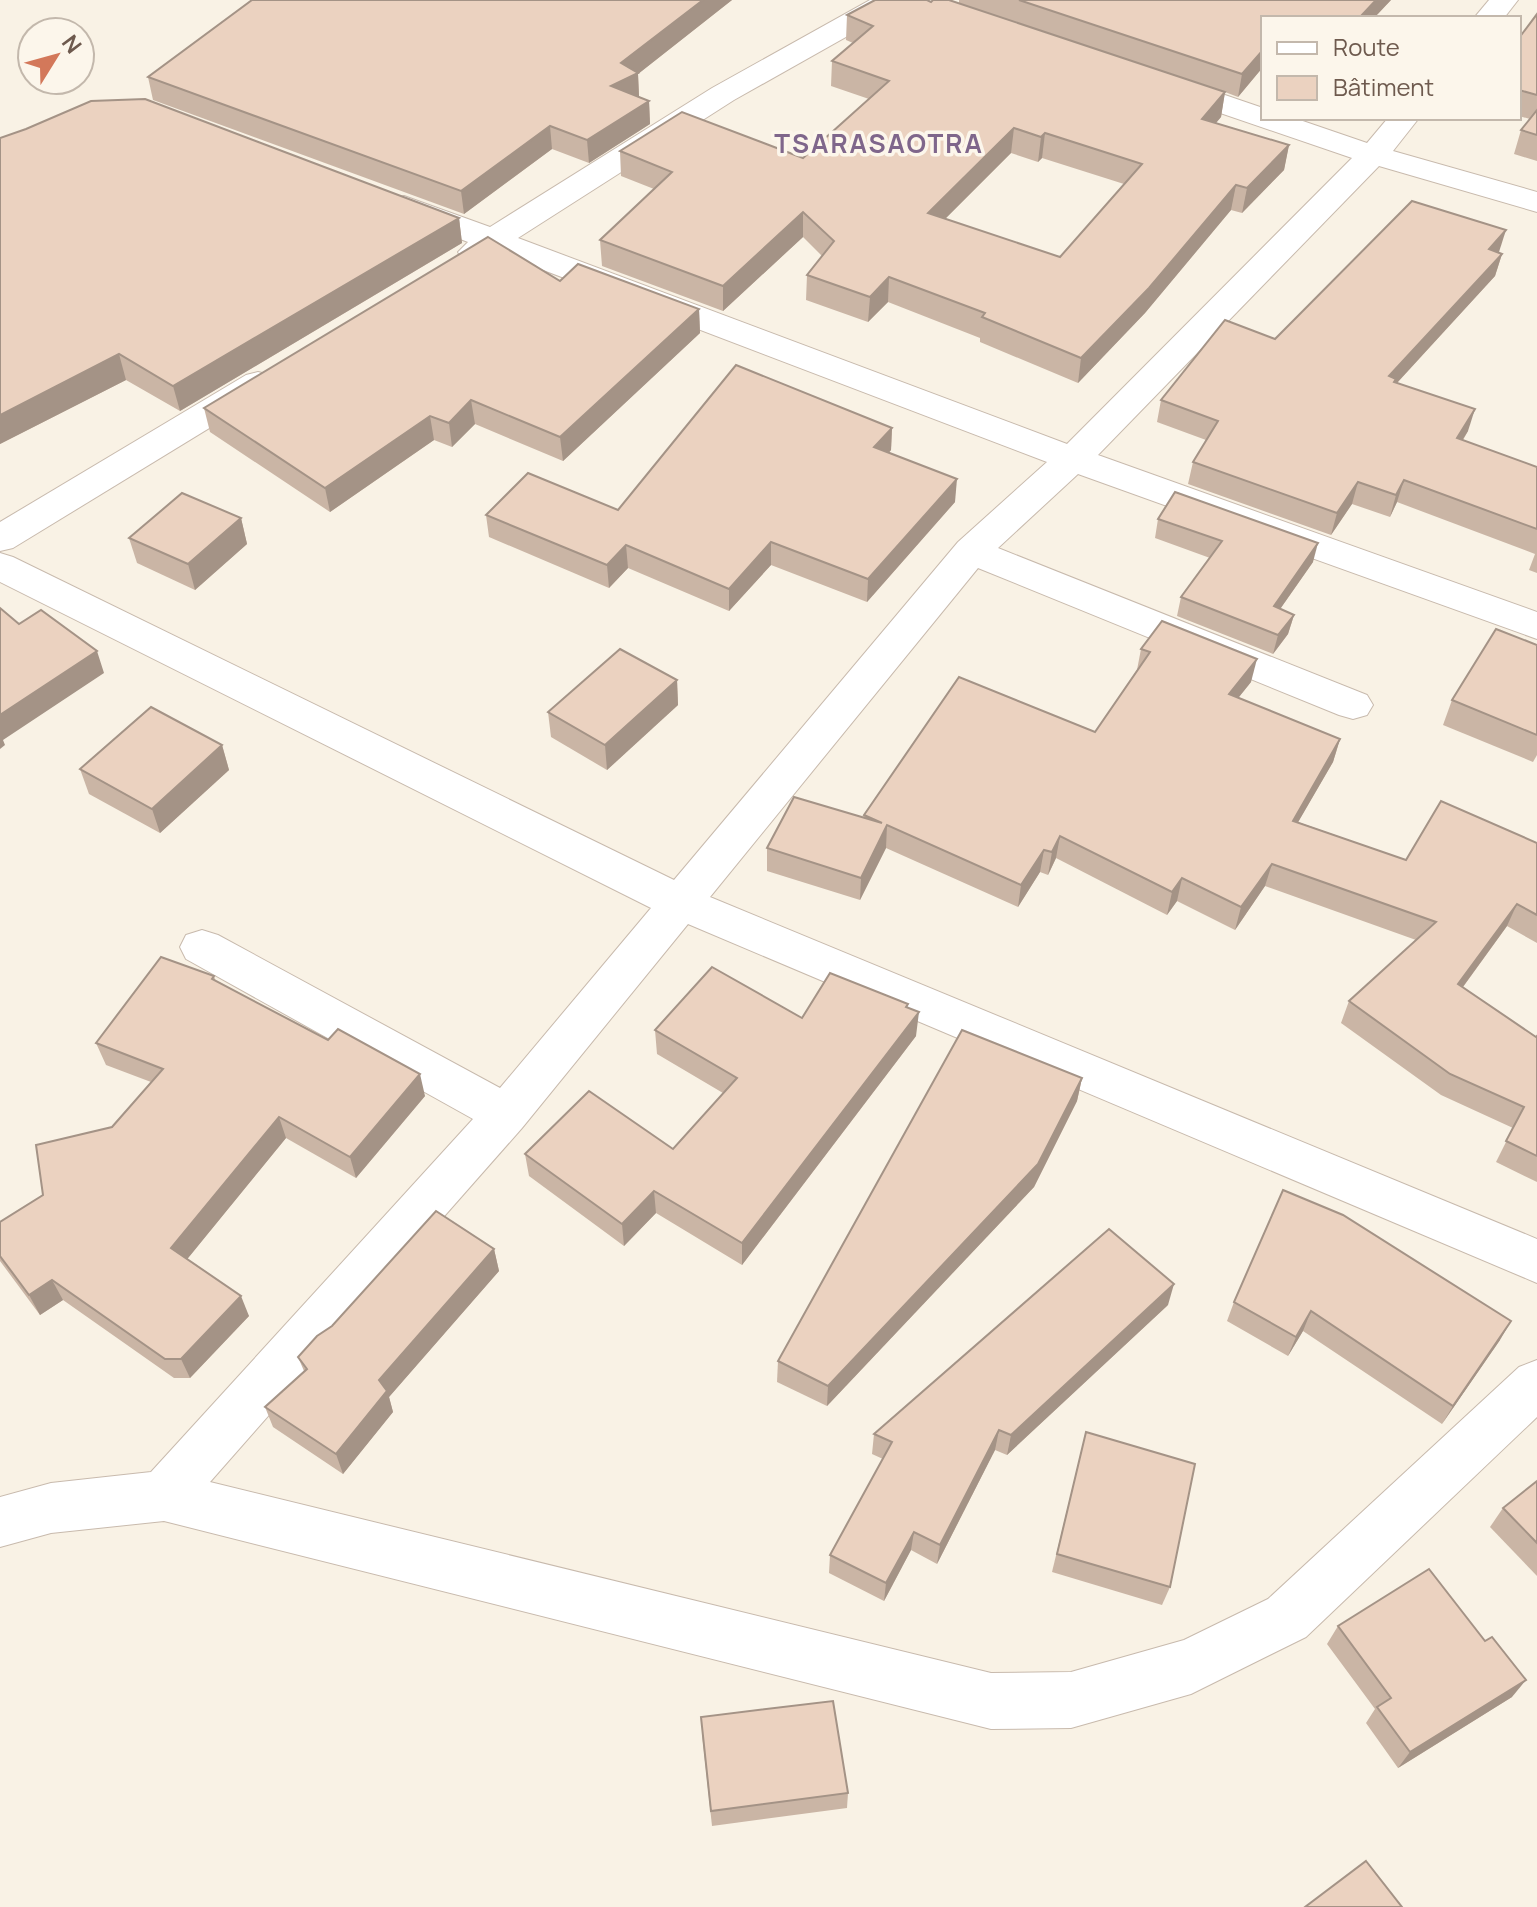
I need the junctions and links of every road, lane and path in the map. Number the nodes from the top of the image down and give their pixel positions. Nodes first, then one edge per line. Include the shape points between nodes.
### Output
1 (891, 0) edge
2 (1504, 0) edge
3 (1490, 16) edge
4 (1146, 78) edge
5 (1261, 117) edge
6 (1269, 120) edge
7 (1402, 120) edge
8 (1373, 155) junction
9 (377, 196) edge
10 (1537, 202) edge
11 (494, 241) junction
12 (454, 265) edge
13 (280, 370) edge
14 (1073, 459) junction
15 (0, 539) edge
16 (971, 551) junction
17 (0, 566) edge
18 (1537, 626) edge
19 (1353, 705) dead end
20 (679, 902) junction
21 (202, 947) dead end
22 (506, 1114) junction
23 (1537, 1261) edge
24 (1537, 1383) edge
25 (164, 1496) junction
26 (0, 1522) edge

1 - 11 street via 723,94
2 - 3 street
4 - 5 street
6 - 8 street
7 - 8 street
8 - 10 street
8 - 14 street
9 - 11 street
11 - 12 street
11 - 14 street
13 - 15 street
14 - 16 street
14 - 18 street
16 - 19 street
16 - 20 street
17 - 20 street
20 - 22 street
20 - 23 street
21 - 22 street
22 - 25 street
24 - 25 street via 1287,1618 1191,1666 1071,1700 991,1701
25 - 26 street via 51,1508

